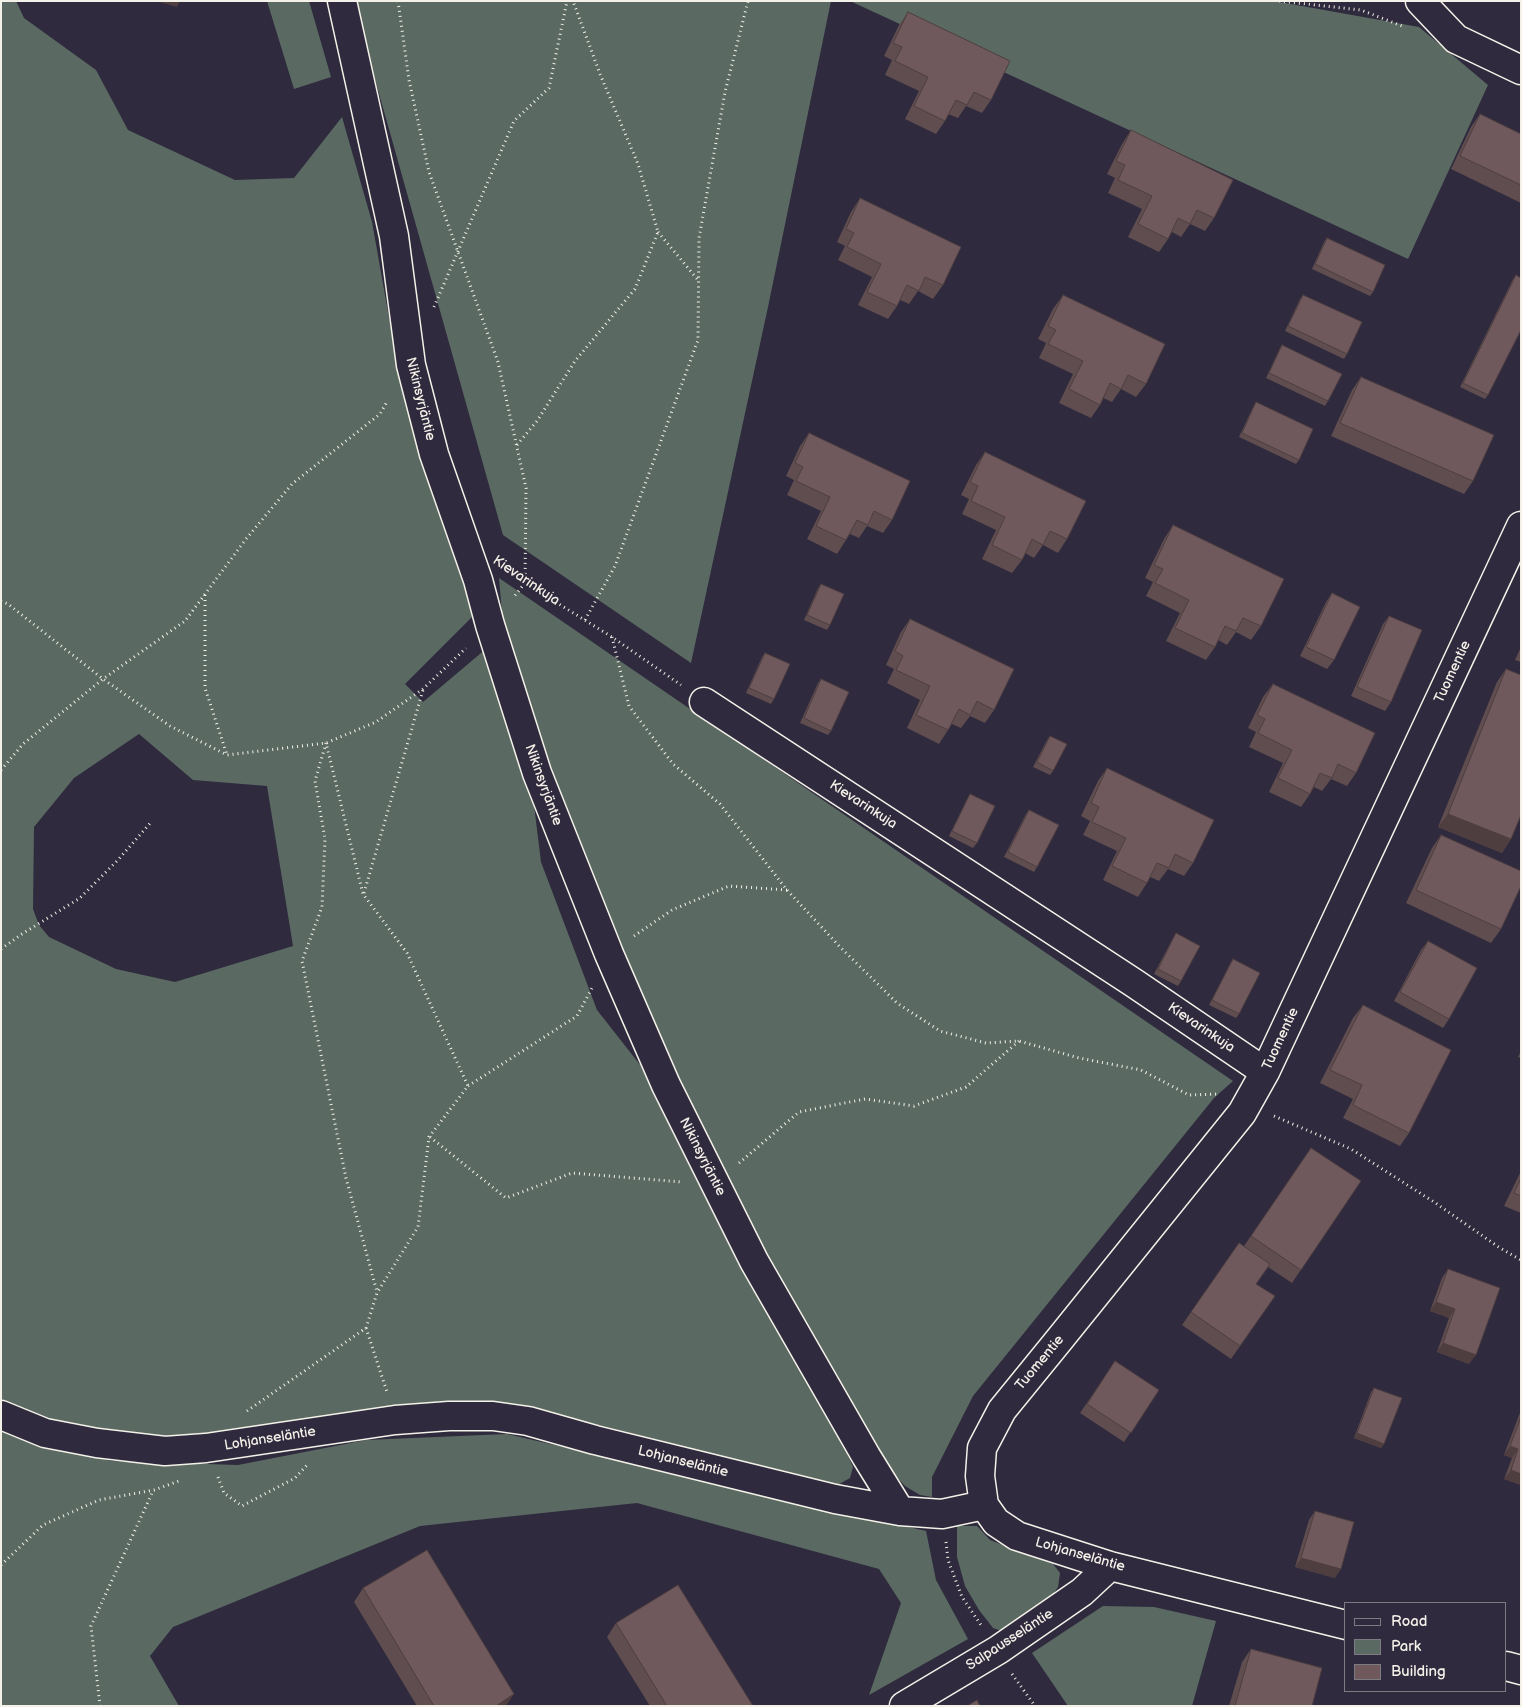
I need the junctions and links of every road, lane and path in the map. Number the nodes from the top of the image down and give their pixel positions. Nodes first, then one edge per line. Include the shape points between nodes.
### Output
1 (342, 1) edge
2 (398, 1) edge
3 (567, 1) edge
4 (573, 1) edge
5 (748, 1) edge
6 (1279, 1) edge
7 (1420, 1) edge
8 (1406, 28) dead end
9 (1521, 70) edge
10 (658, 232) junction
11 (460, 246) dead end
12 (698, 280) junction
13 (410, 365) junction
14 (517, 445) junction
15 (1521, 526) edge
16 (502, 565) dead end
17 (525, 583) junction
18 (205, 594) junction
19 (1, 601) edge
20 (585, 620) junction
21 (490, 625) junction
22 (612, 637) junction
23 (103, 679) junction
24 (423, 689) junction
25 (704, 702) joint
26 (326, 743) junction
27 (227, 755) junction
28 (1, 770) edge
29 (152, 821) dead end
30 (787, 890) junction
31 (363, 894) junction
32 (1, 949) edge
33 (609, 954) junction
34 (1018, 1041) junction
35 (1265, 1072) junction
36 (468, 1086) junction
37 (1248, 1104) junction
38 (429, 1137) junction
39 (716, 1183) junction
40 (1521, 1260) edge
41 (377, 1293) junction
42 (366, 1328) junction
43 (245, 1412) dead end
44 (1, 1415) edge
45 (395, 1420) junction
46 (324, 1431) junction
47 (206, 1448) junction
48 (154, 1490) junction
49 (984, 1505) junction
50 (900, 1511) junction
51 (942, 1514) junction
52 (1, 1565) edge
53 (1110, 1566) junction
54 (1344, 1624) edge
55 (998, 1650) junction
56 (1507, 1666) edge
57 (1521, 1670) edge
58 (100, 1706) edge
59 (904, 1706) edge
60 (1035, 1706) edge

1 - 13 street, Nikinsyrjäntie via 394,236
2 - 14 path via 409,80 429,172 498,362
3 - 11 path via 549,88 514,121
4 - 10 path via 638,164
5 - 12 path via 723,101 699,238
6 - 8 path via 1361,10
7 - 9 street via 1456,39
10 - 12 path
10 - 14 path via 635,289 575,361 537,421
12 - 20 path via 698,340 615,566
13 - 18 path via 380,414 292,484
13 - 21 street, Nikinsyrjäntie via 434,454 478,580
14 - 17 path via 526,488
15 - 35 street, Tuomentie
16 - 17 path, Kievarinkuja
17 - 20 path, Kievarinkuja
18 - 23 path via 185,621
18 - 27 path via 206,688
19 - 23 path
20 - 22 path, Kievarinkuja
21 - 24 path
21 - 33 street, Nikinsyrjäntie via 538,772
22 - 25 path, Kievarinkuja
22 - 30 path via 629,706 673,764 720,804
23 - 27 path via 170,726
23 - 28 path via 23,744
24 - 26 path via 376,722
24 - 31 path
25 - 35 street, Kievarinkuja
26 - 27 path
26 - 31 path
26 - 41 path via 315,781 326,839 322,907 302,960 346,1178
29 - 32 path via 80,898
30 - 33 path via 729,886 672,910
30 - 34 path via 897,1003 940,1031 986,1043
31 - 36 path via 407,953
33 - 36 path via 577,1016
33 - 39 street, Nikinsyrjäntie via 666,1085
34 - 37 path via 1140,1070 1189,1095 1217,1094
34 - 39 path via 966,1087 914,1106 865,1099 799,1112
35 - 37 street, Tuomentie
36 - 38 path
37 - 40 path via 1351,1149
37 - 49 street, Tuomentie via 1002,1410 982,1448 980,1476
38 - 39 path via 506,1198 572,1173
38 - 41 path via 418,1227
39 - 50 street, Nikinsyrjäntie via 754,1261
41 - 42 path
42 - 43 path
42 - 45 path
44 - 47 street, Lohjanseläntie via 44,1433 96,1443 165,1451
45 - 46 street, Lohjanseläntie
45 - 50 street, Lohjanseläntie via 493,1416 528,1421 835,1499
46 - 47 street, Lohjanseläntie
46 - 47 path via 313,1458 295,1478 242,1506 224,1494
47 - 48 path via 193,1477
48 - 52 path via 99,1500 43,1525
48 - 58 path via 91,1626
49 - 51 street, Lohjanseläntie
49 - 53 street, Lohjanseläntie via 996,1522 1017,1536
50 - 51 street, Lohjanseläntie
51 - 55 path via 948,1560 962,1597
53 - 54 street, Lohjanseläntie
53 - 55 street, Salpausseläntie via 1082,1592
55 - 59 street, Salpausseläntie
55 - 60 path
56 - 57 street

